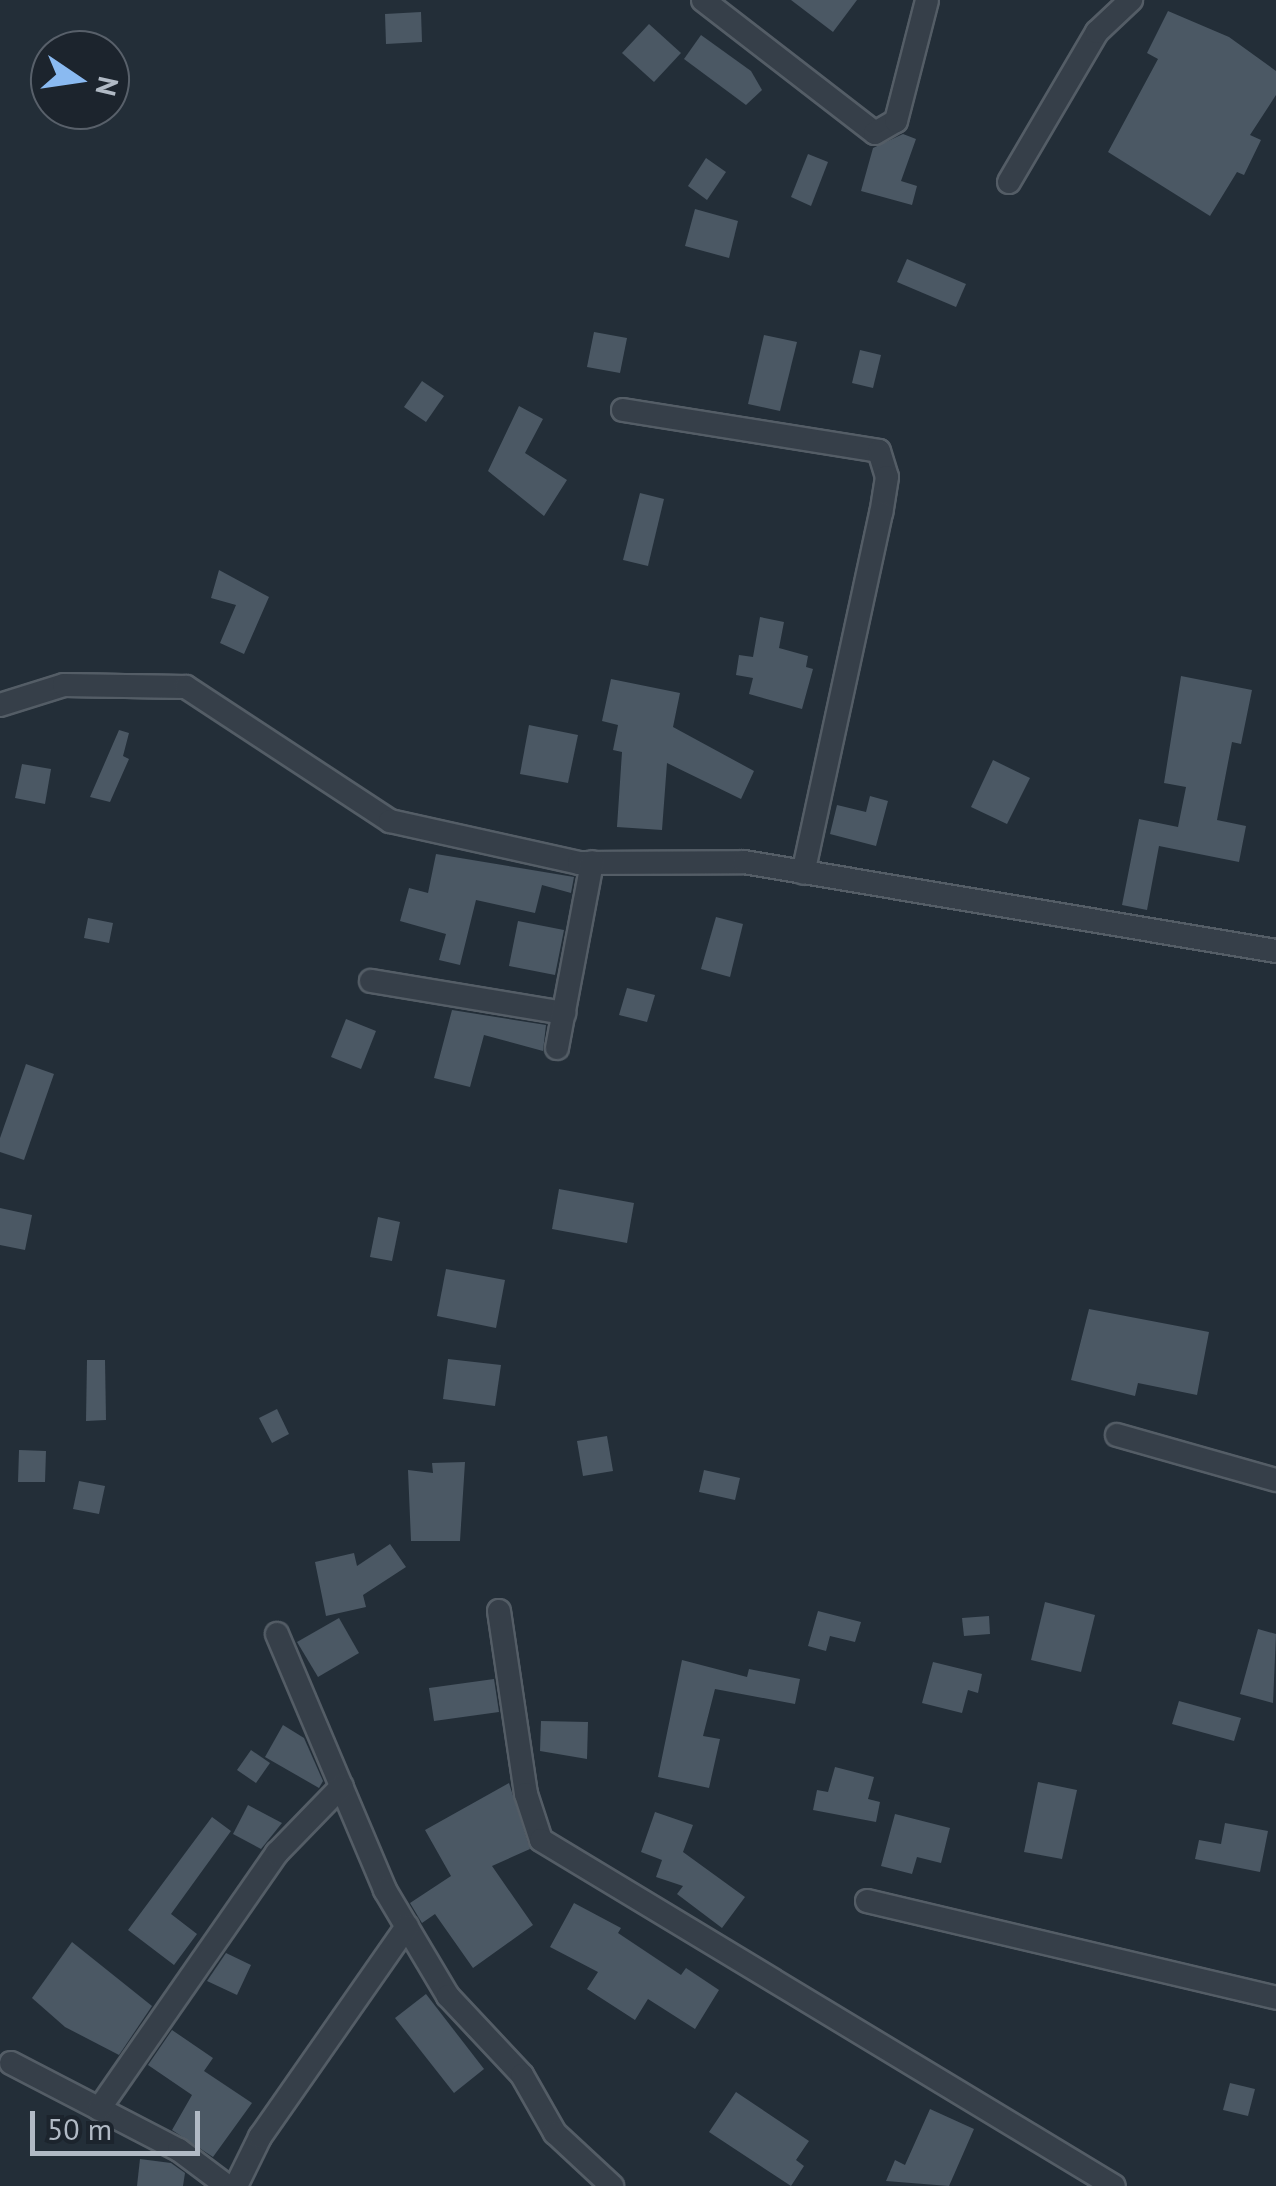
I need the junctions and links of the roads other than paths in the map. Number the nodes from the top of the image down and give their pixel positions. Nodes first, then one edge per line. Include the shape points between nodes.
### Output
1 (702, 0) edge
2 (928, 0) edge
3 (1131, 0) edge
4 (1009, 182) dead end
5 (623, 410) dead end
6 (0, 705) edge
7 (592, 862) junction
8 (803, 872) junction
9 (1276, 952) edge
10 (371, 981) dead end
11 (564, 1013) junction
12 (558, 1048) dead end
13 (1117, 1435) dead end
14 (1276, 1480) edge
15 (499, 1611) dead end
16 (278, 1634) dead end
17 (342, 1786) junction
18 (867, 1901) dead end
19 (407, 1926) junction
20 (1276, 1998) edge
21 (10, 2063) dead end
22 (99, 2108) junction
23 (227, 2186) edge
24 (236, 2186) edge
25 (612, 2186) edge
26 (1114, 2186) edge

1 - 2 street via 874,133 896,121
3 - 4 street via 1097,32
5 - 8 street via 879,451 887,477
6 - 7 street via 64,685 186,687 390,821
7 - 8 street via 744,862
7 - 11 street
8 - 9 street
10 - 11 street
11 - 12 street
13 - 14 street
15 - 26 street via 526,1794 540,1840
16 - 17 street
17 - 19 street
17 - 22 street via 277,1854
18 - 20 street
19 - 24 street via 260,2137
19 - 25 street via 448,1996 522,2075 555,2134
21 - 22 street
22 - 23 street via 179,2150

